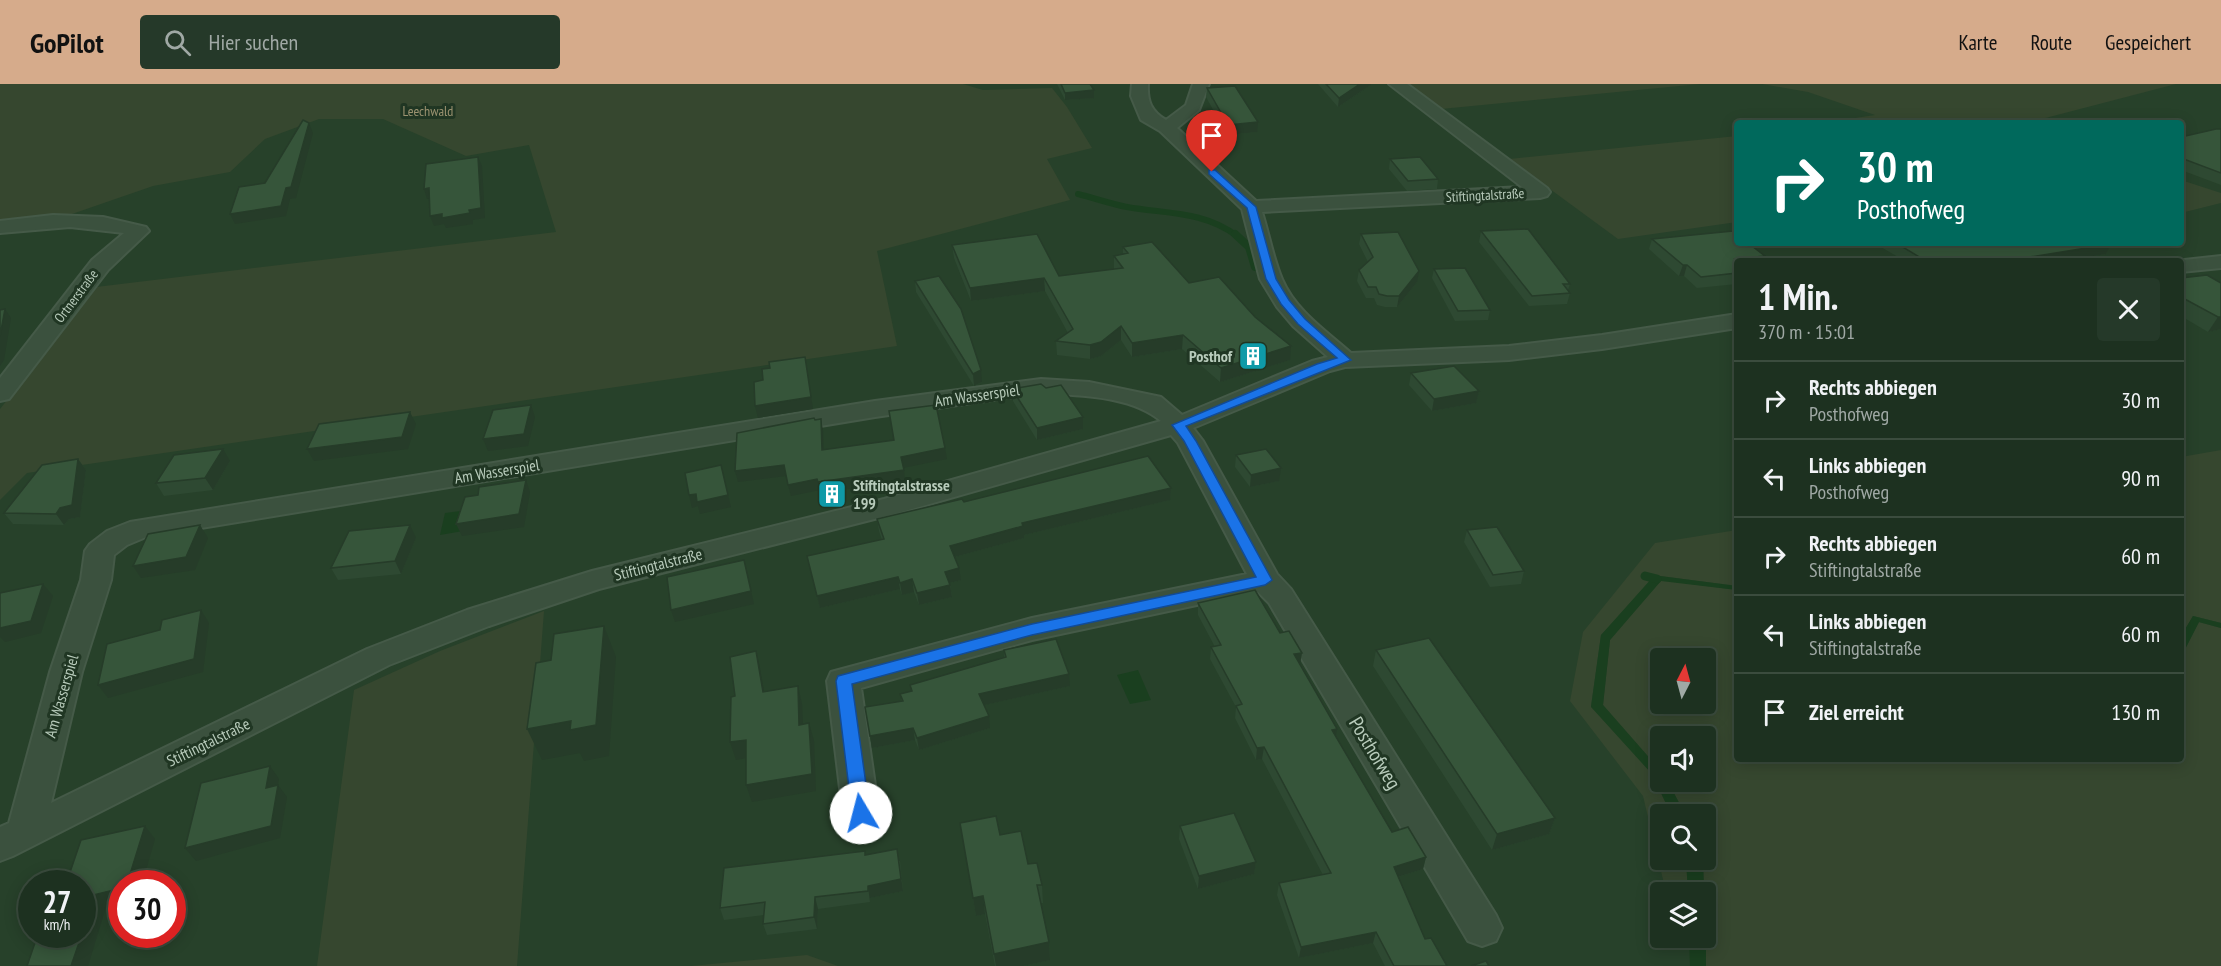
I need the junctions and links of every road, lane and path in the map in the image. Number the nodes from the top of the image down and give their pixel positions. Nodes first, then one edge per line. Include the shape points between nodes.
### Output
1 (1140, 84) edge
2 (1201, 84) edge
3 (1397, 84) edge
4 (1166, 127) junction
5 (1251, 207) junction
6 (0, 227) edge
7 (2221, 262) edge
8 (2184, 266) edge
9 (1734, 321) edge
10 (1345, 360) junction
11 (0, 394) edge
12 (1179, 425) junction
13 (1265, 580) junction
14 (861, 813) dead end
15 (13, 838) edge
16 (1482, 928) dead end

1 - 4 street via 1139,96 1147,116
2 - 4 street via 1198,102 1188,114
3 - 5 street, Stiftingtalstraße via 1540,192
4 - 5 street
5 - 10 street via 1271,279 1285,302
6 - 11 street, Ortnerstraße via 78,219 139,231 100,265
7 - 8 street
9 - 10 street, Stiftingtalstraße via 1519,352
10 - 12 street, Stiftingtalstraße via 1321,366
12 - 13 street, Posthofweg
12 - 15 street, Stiftingtalstraße via 899,504 592,580 478,618 378,657
12 - 15 street, Am Wasserspiel via 1152,402 1089,389 1041,386 863,411 140,528 100,551 96,580
13 - 14 street via 1032,629 843,681
13 - 16 street, Posthofweg via 1280,596

